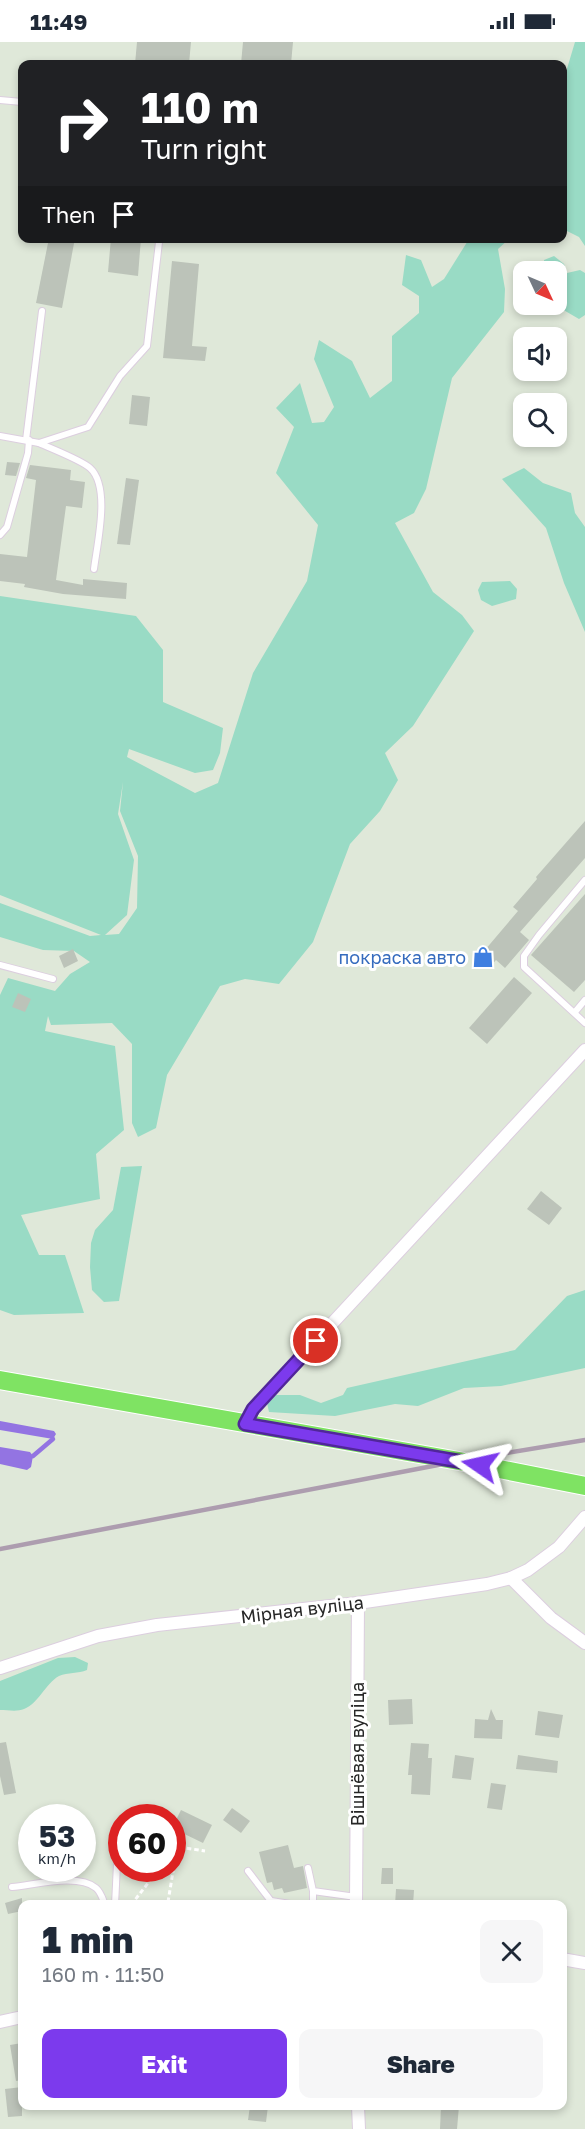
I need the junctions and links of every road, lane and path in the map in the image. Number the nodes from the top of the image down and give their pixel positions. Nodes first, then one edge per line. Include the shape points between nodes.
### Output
1 (0, 100) edge
2 (18, 102) edge
3 (159, 243) edge
4 (42, 311) dead end
5 (0, 436) edge
6 (27, 440) junction
7 (39, 443) junction
8 (0, 535) edge
9 (94, 569) dead end
10 (585, 880) edge
11 (0, 965) edge
12 (53, 979) dead end
13 (585, 1000) edge
14 (574, 1012) junction
15 (585, 1023) edge
16 (585, 1050) edge
17 (0, 1380) edge
18 (245, 1424) junction
19 (585, 1486) edge
20 (585, 1517) edge
21 (511, 1578) junction
22 (358, 1603) junction
23 (585, 1643) edge
24 (0, 1668) edge
25 (186, 1848) edge
26 (206, 1851) dead end
27 (308, 1868) dead end
28 (248, 1871) dead end
29 (116, 1882) edge
30 (149, 1882) edge
31 (170, 1882) edge
32 (12, 1887) dead end
33 (314, 1891) junction
34 (103, 1900) edge
35 (115, 1900) edge
36 (135, 1900) edge
37 (168, 1900) edge
38 (270, 1900) edge
39 (313, 1900) edge
40 (349, 1900) edge
41 (357, 1900) edge
42 (567, 1960) edge
43 (585, 1963) edge
44 (18, 2018) edge
45 (0, 2022) edge
46 (358, 2110) edge
47 (359, 2129) edge

1 - 2 lane
3 - 7 lane via 147,346 120,376 88,427
4 - 6 lane
5 - 6 lane
6 - 7 lane
6 - 8 lane via 28,453 7,527
7 - 9 lane via 90,468 99,481 101,500
10 - 14 lane via 524,957 524,967
11 - 12 lane
13 - 14 lane
14 - 15 lane
16 - 18 street via 253,1409
17 - 18 main road
18 - 19 main road
20 - 21 street, Мірная вуліца via 559,1547
21 - 22 street, Мірная вуліца
21 - 23 street via 551,1618
22 - 24 street, Мірная вуліца via 157,1625 98,1636
22 - 41 street, Вішнёвая вуліца
25 - 26 path
27 - 33 lane
28 - 38 lane
29 - 35 lane
30 - 36 path
31 - 37 path
32 - 34 lane via 85,1882 98,1890
33 - 39 lane
33 - 40 lane
42 - 43 street
44 - 45 street
46 - 47 street

